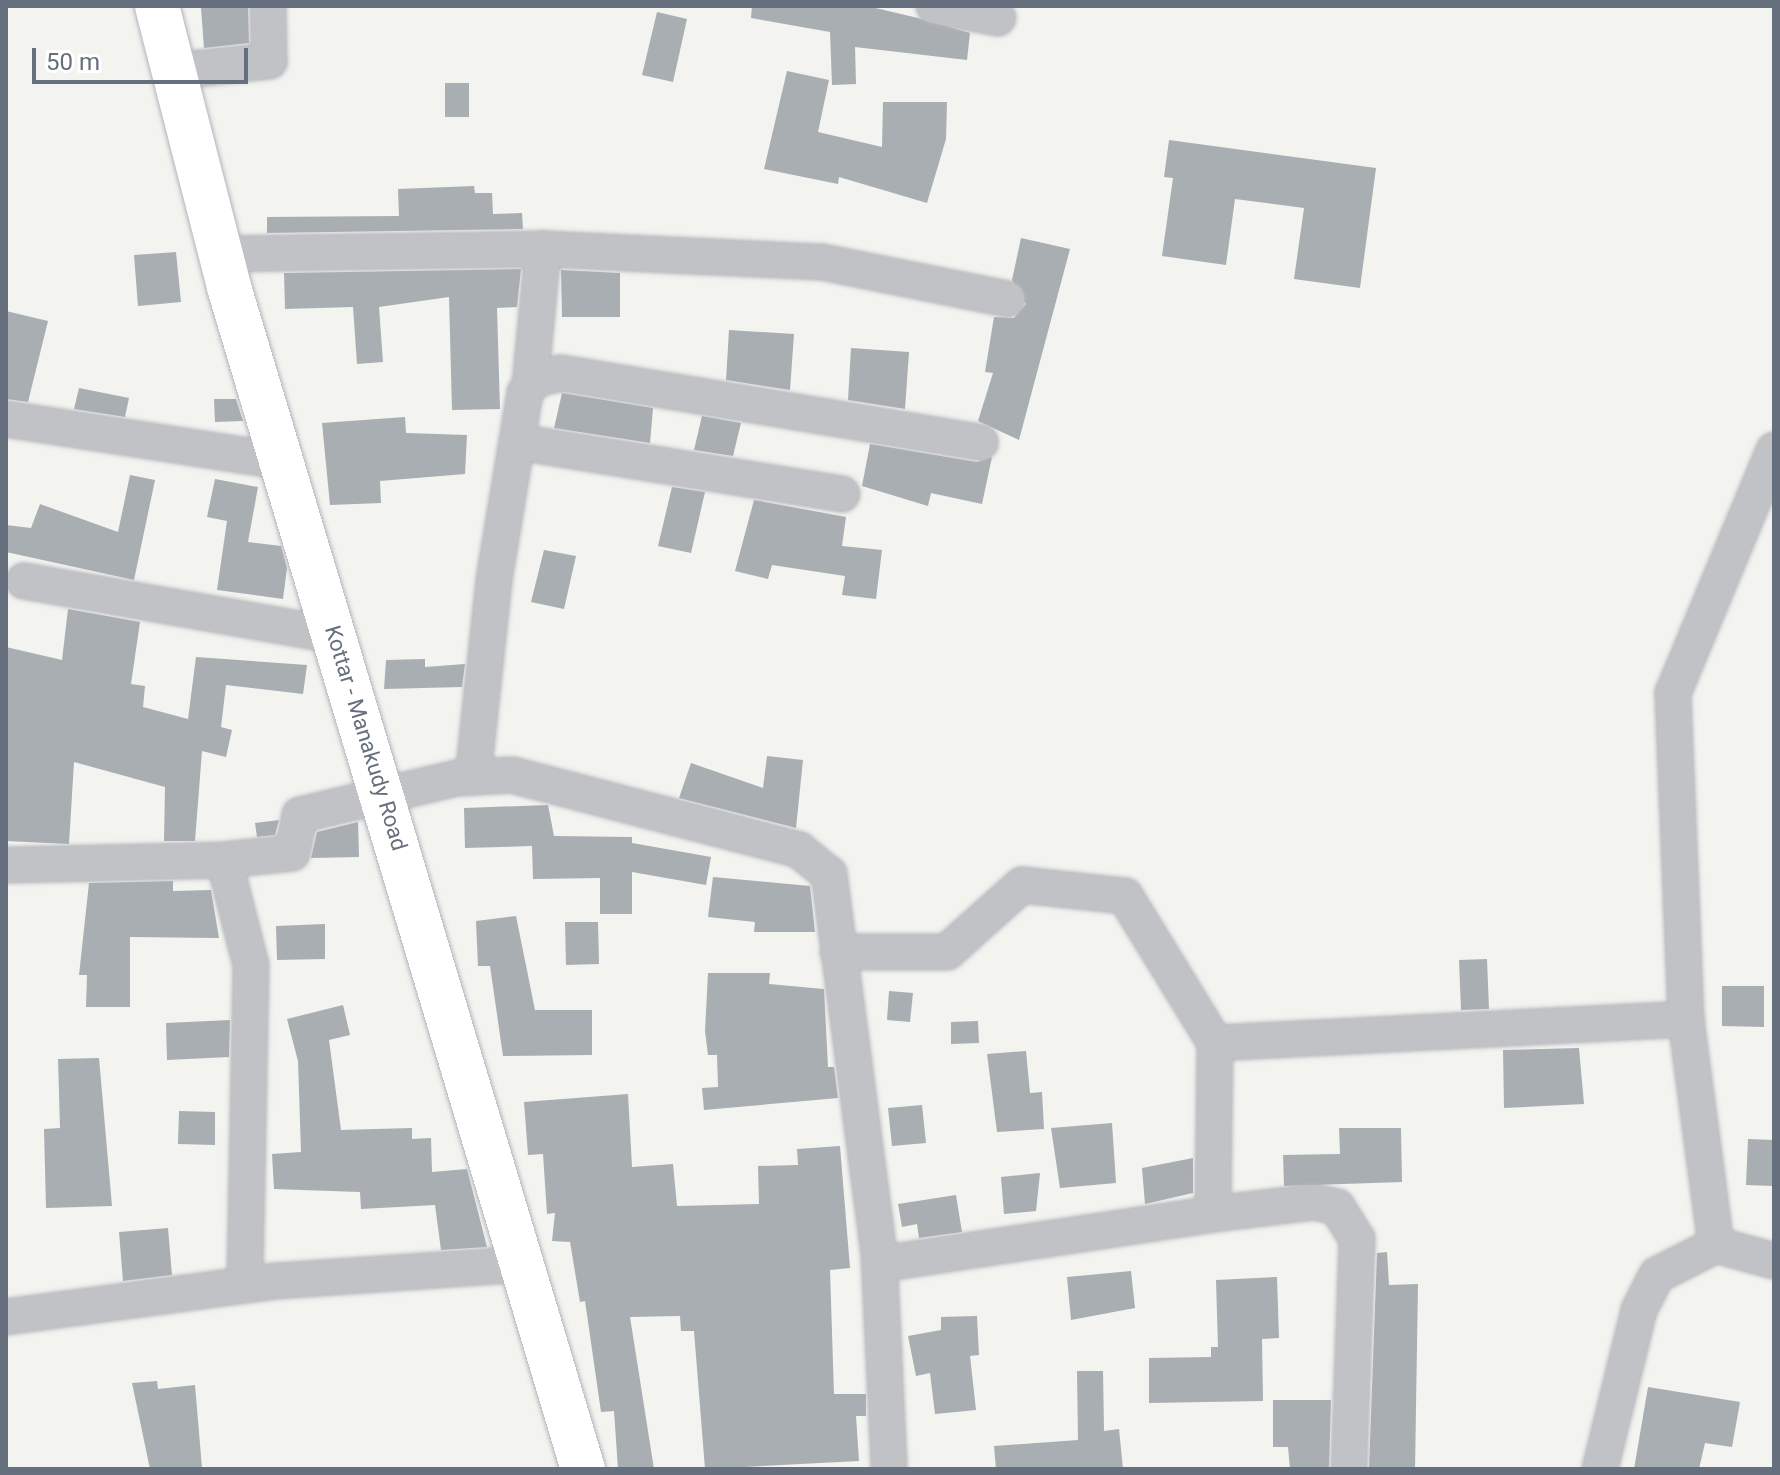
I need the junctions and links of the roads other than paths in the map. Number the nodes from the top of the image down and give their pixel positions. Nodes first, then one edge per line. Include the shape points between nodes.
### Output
1 (157, 6) edge
2 (268, 6) edge
3 (934, 6) edge
4 (998, 18) dead end
5 (174, 71) junction
6 (543, 249) junction
7 (221, 254) junction
8 (1007, 299) dead end
9 (530, 385) junction
10 (6, 419) edge
11 (517, 442) junction
12 (980, 442) dead end
13 (1774, 450) edge
14 (281, 461) junction
15 (842, 494) dead end
16 (24, 581) dead end
17 (335, 635) junction
18 (473, 777) junction
19 (383, 795) junction
20 (224, 860) junction
21 (6, 865) edge
22 (838, 952) junction
23 (1686, 1019) junction
24 (1215, 1043) junction
25 (1213, 1214) junction
26 (1716, 1245) junction
27 (1774, 1261) edge
28 (525, 1264) junction
29 (880, 1264) junction
30 (245, 1285) junction
31 (6, 1317) edge
32 (583, 1469) edge
33 (889, 1469) edge
34 (1349, 1469) edge
35 (1600, 1469) edge

1 - 5 main road, Kottar - Manakudy Road
2 - 5 street via 269,61
3 - 4 street
5 - 7 main road, Kottar - Manakudy Road
6 - 7 street
6 - 8 street via 822,262
6 - 9 street
7 - 14 main road, Kottar - Manakudy Road
9 - 11 street
9 - 12 street via 561,373
10 - 14 street
11 - 15 street
11 - 18 street
13 - 23 street via 1673,693
14 - 17 main road, Kottar - Manakudy Road
16 - 17 street
17 - 19 main road, Kottar - Manakudy Road
18 - 19 street
18 - 22 street via 512,775 799,850 829,874
19 - 20 street via 300,815 292,853
19 - 28 main road, Kottar - Manakudy Road
20 - 21 street
20 - 30 street via 251,965
22 - 24 street via 947,952 1022,885 1125,896
22 - 29 street
23 - 24 street
23 - 26 street
24 - 25 street
25 - 29 street
25 - 34 street via 1315,1202 1337,1207 1352,1221
26 - 27 street
26 - 35 street via 1657,1275 1639,1310
28 - 30 street
28 - 32 main road, Kottar - Manakudy Road
29 - 33 street
30 - 31 street

